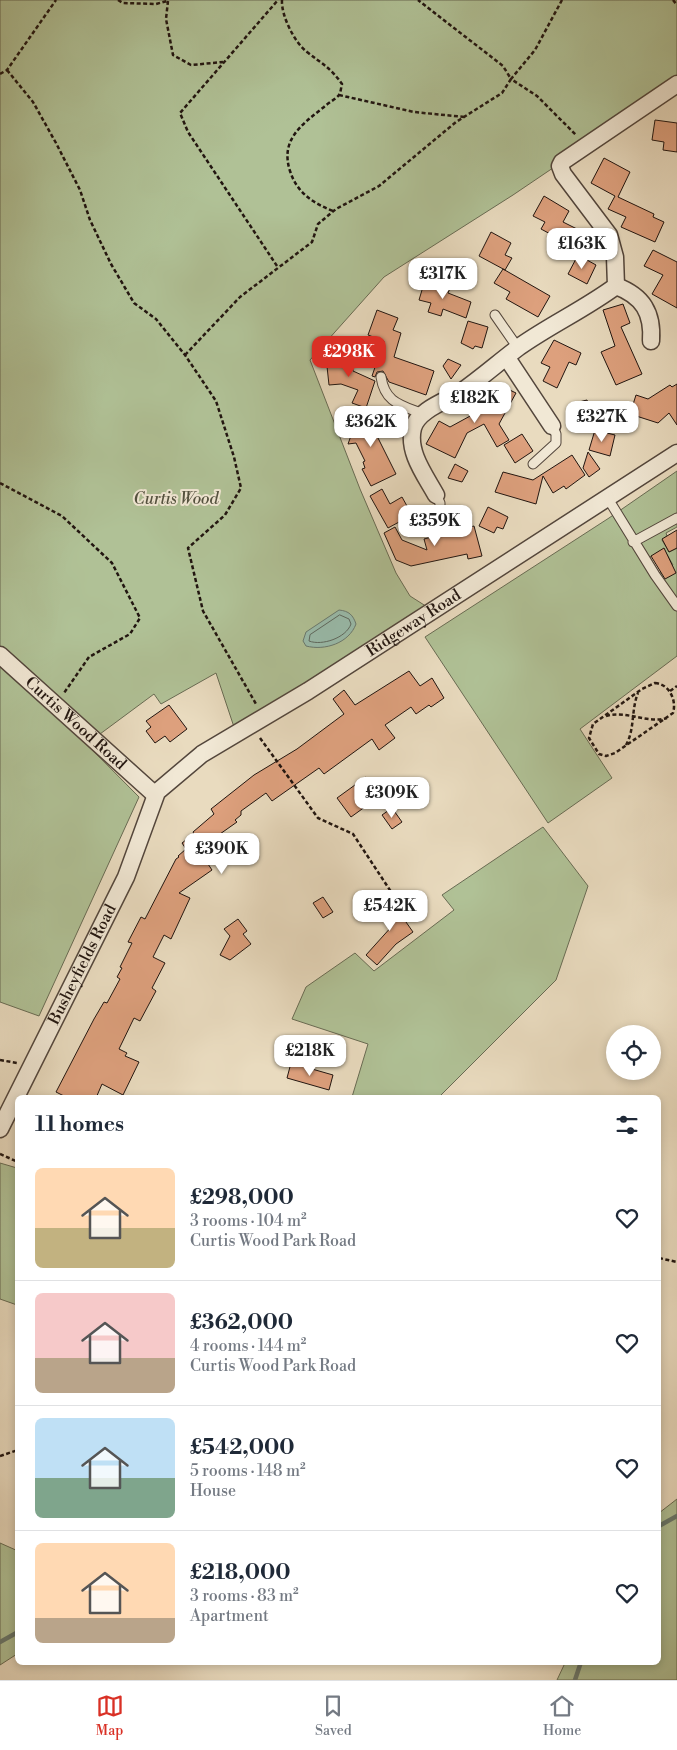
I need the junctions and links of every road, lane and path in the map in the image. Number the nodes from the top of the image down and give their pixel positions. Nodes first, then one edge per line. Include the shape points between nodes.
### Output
1 (56, 0) edge
2 (118, 0) edge
3 (168, 0) edge
4 (278, 0) edge
5 (282, 0) edge
6 (418, 0) edge
7 (562, 0) edge
8 (673, 0) edge
9 (677, 5) edge
10 (223, 62) junction
11 (7, 70) junction
12 (0, 74) edge
13 (511, 79) junction
14 (677, 84) edge
15 (339, 95) junction
16 (465, 117) junction
17 (585, 146) junction
18 (333, 211) junction
19 (277, 266) junction
20 (616, 286) junction
21 (495, 314) dead end
22 (651, 341) dead end
23 (512, 353) junction
24 (184, 355) junction
25 (381, 377) dead end
26 (422, 414) junction
27 (552, 426) joint
28 (677, 453) edge
29 (533, 464) dead end
30 (0, 483) edge
31 (436, 495) joint
32 (607, 497) junction
33 (677, 518) edge
34 (412, 527) dead end
35 (633, 542) junction
36 (677, 606) edge
37 (0, 655) edge
38 (677, 686) edge
39 (639, 691) junction
40 (670, 691) junction
41 (56, 704) junction
42 (633, 716) junction
43 (602, 717) junction
44 (668, 717) junction
45 (257, 721) junction
46 (624, 748) junction
47 (154, 793) junction
48 (403, 910) dead end
49 (17, 1095) edge
50 (15, 1099) edge
51 (0, 1129) edge
52 (0, 1154) edge
53 (15, 1161) edge
54 (661, 1258) edge
55 (677, 1262) edge
56 (15, 1451) edge
57 (0, 1456) edge

1 - 11 path
2 - 3 path via 156,4
3 - 10 path via 166,19 173,55 191,65
4 - 10 path
5 - 15 path via 293,34 306,52 332,70 342,84
6 - 13 path via 503,66
7 - 13 path via 535,50
8 - 9 path
10 - 19 path via 180,113 188,132
11 - 12 path
11 - 24 path via 33,102 52,135 80,190 111,264 134,303 156,319
13 - 16 path via 502,93
13 - 17 path via 537,96
14 - 17 street
15 - 16 path via 414,112
15 - 18 path via 292,137 288,142 286,160 302,193
16 - 18 path via 379,186
17 - 20 street via 564,159 561,171 609,235 615,257
18 - 19 path via 318,224 312,242
19 - 24 path via 240,296
20 - 22 street via 645,305 650,316
20 - 23 street
21 - 23 lane
23 - 26 street via 460,392
23 - 27 street
24 - 45 path via 216,401 240,488 225,515 188,548 203,611
25 - 26 lane via 387,397
26 - 31 street via 411,439 414,453
27 - 29 lane via 556,443
28 - 32 street, Ridgeway Road
30 - 41 path via 62,516 112,562 140,618 130,634 89,657
31 - 34 lane via 440,510
32 - 35 lane
32 - 45 street, Ridgeway Road
33 - 35 lane
35 - 36 lane
37 - 41 street, Curtis Wood Road
38 - 40 path
39 - 40 path via 661,683
39 - 42 path
39 - 43 path
40 - 44 path via 676,706
41 - 47 street, Curtis Wood Road
42 - 43 path via 621,713
42 - 44 path via 646,719
42 - 46 path via 631,735
43 - 46 path via 590,731 594,749 606,756
44 - 46 path
45 - 47 street, Ridgeway Road via 202,754
45 - 48 path via 318,818 354,834
47 - 49 street, Busheyfields Road via 126,877
50 - 51 street, Busheyfields Road
52 - 53 path
54 - 55 path
56 - 57 path

